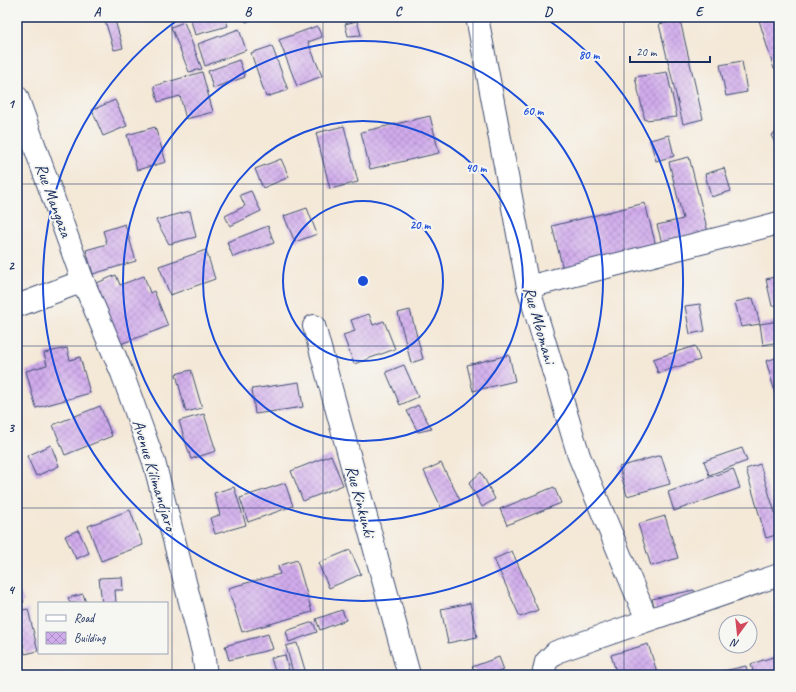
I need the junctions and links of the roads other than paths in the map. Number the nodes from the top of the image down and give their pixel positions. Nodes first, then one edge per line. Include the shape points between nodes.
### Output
1 (477, 17) edge
2 (17, 97) edge
3 (779, 223) edge
4 (83, 281) junction
5 (528, 288) junction
6 (17, 306) edge
7 (314, 326) dead end
8 (779, 576) edge
9 (647, 620) junction
10 (545, 669) edge
11 (206, 675) edge
12 (409, 675) edge

1 - 5 street, Rue Mbomani
2 - 4 street, Rue Mangaza
3 - 5 street
4 - 6 street
4 - 11 street, Avenue Kilimandjaro via 122,373 154,462 203,652
5 - 9 street, Rue Mbomani via 579,456
7 - 12 street, Rue Kinkunki
8 - 9 street
9 - 10 street via 556,652

